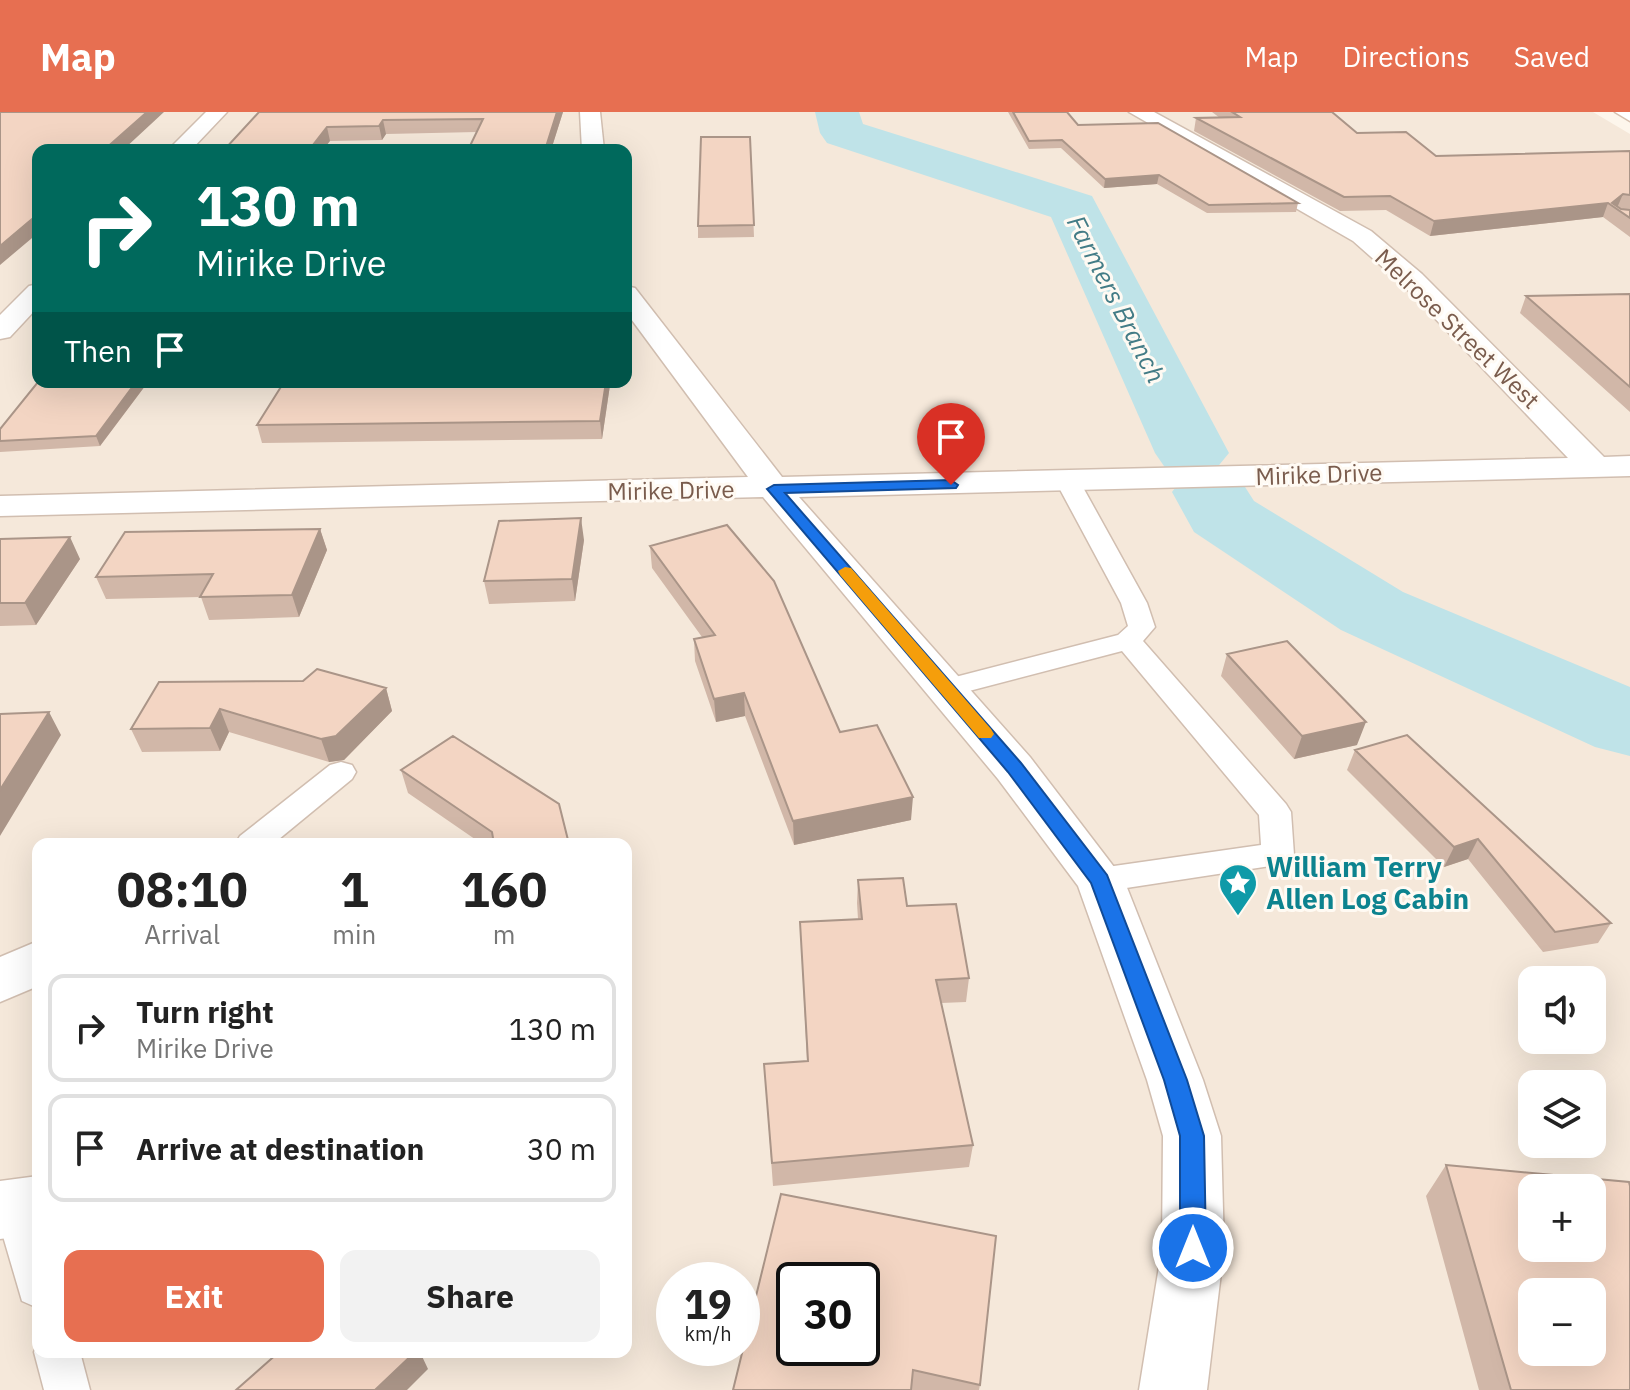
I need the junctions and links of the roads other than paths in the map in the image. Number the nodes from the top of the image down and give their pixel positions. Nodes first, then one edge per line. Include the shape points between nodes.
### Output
1 (217, 112) edge
2 (590, 112) edge
3 (1139, 112) edge
4 (1625, 112) edge
5 (1630, 115) edge
6 (185, 144) edge
7 (593, 144) edge
8 (32, 298) edge
9 (632, 302) edge
10 (0, 331) edge
11 (1630, 466) edge
12 (1596, 467) junction
13 (1068, 482) junction
14 (774, 489) junction
15 (0, 506) edge
16 (1128, 641) junction
17 (946, 688) junction
18 (341, 772) dead end
19 (258, 838) edge
20 (1100, 880) junction
21 (32, 965) edge
22 (0, 981) edge
23 (18, 1208) edge
24 (32, 1263) edge
25 (59, 1358) edge
26 (67, 1390) edge
27 (1173, 1390) edge

1 - 6 street
2 - 7 street
3 - 12 street, Melrose Street West via 1362,236 1413,280
4 - 5 street
8 - 10 street
9 - 14 street
11 - 12 street, Mirike Drive
12 - 13 street, Mirike Drive
13 - 14 street, Mirike Drive
13 - 16 lane via 1134,603 1142,627
14 - 15 street, Mirike Drive
14 - 17 street
16 - 17 lane
16 - 20 lane via 1275,812 1278,855
17 - 20 street
18 - 19 lane
20 - 27 street via 1192,1136 1193,1248
21 - 22 street
23 - 24 lane
25 - 26 lane

